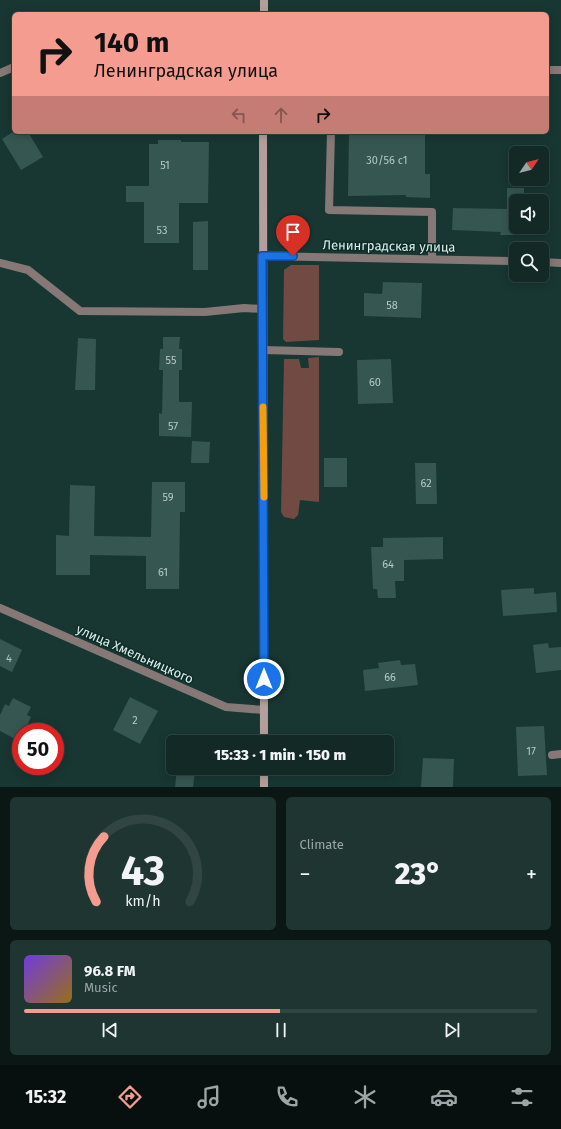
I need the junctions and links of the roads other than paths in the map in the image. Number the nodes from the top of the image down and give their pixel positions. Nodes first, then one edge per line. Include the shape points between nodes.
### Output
1 (264, 0) edge
2 (264, 12) edge
3 (12, 68) edge
4 (549, 70) edge
5 (561, 70) edge
6 (0, 73) edge
7 (263, 134) edge
8 (331, 134) edge
9 (262, 256) junction
10 (432, 259) junction
11 (509, 261) edge
12 (549, 262) edge
13 (0, 263) edge
14 (561, 263) edge
15 (263, 309) junction
16 (263, 350) junction
17 (339, 352) dead end
18 (0, 608) edge
19 (264, 710) junction
20 (264, 735) edge
21 (561, 754) edge
22 (552, 755) dead end
23 (264, 775) edge
24 (264, 787) edge

1 - 2 main road
3 - 6 street
4 - 5 street
7 - 9 main road
8 - 10 street via 329,210 432,212
9 - 10 street, Ленинградская улица
9 - 15 main road
10 - 11 street, Ленинградская улица
12 - 14 street
13 - 15 street via 28,270 80,311 205,312
15 - 16 main road
16 - 17 street
16 - 19 main road
18 - 19 street, улица Хмельницкого via 226,707
19 - 20 main road
21 - 22 street
23 - 24 main road

